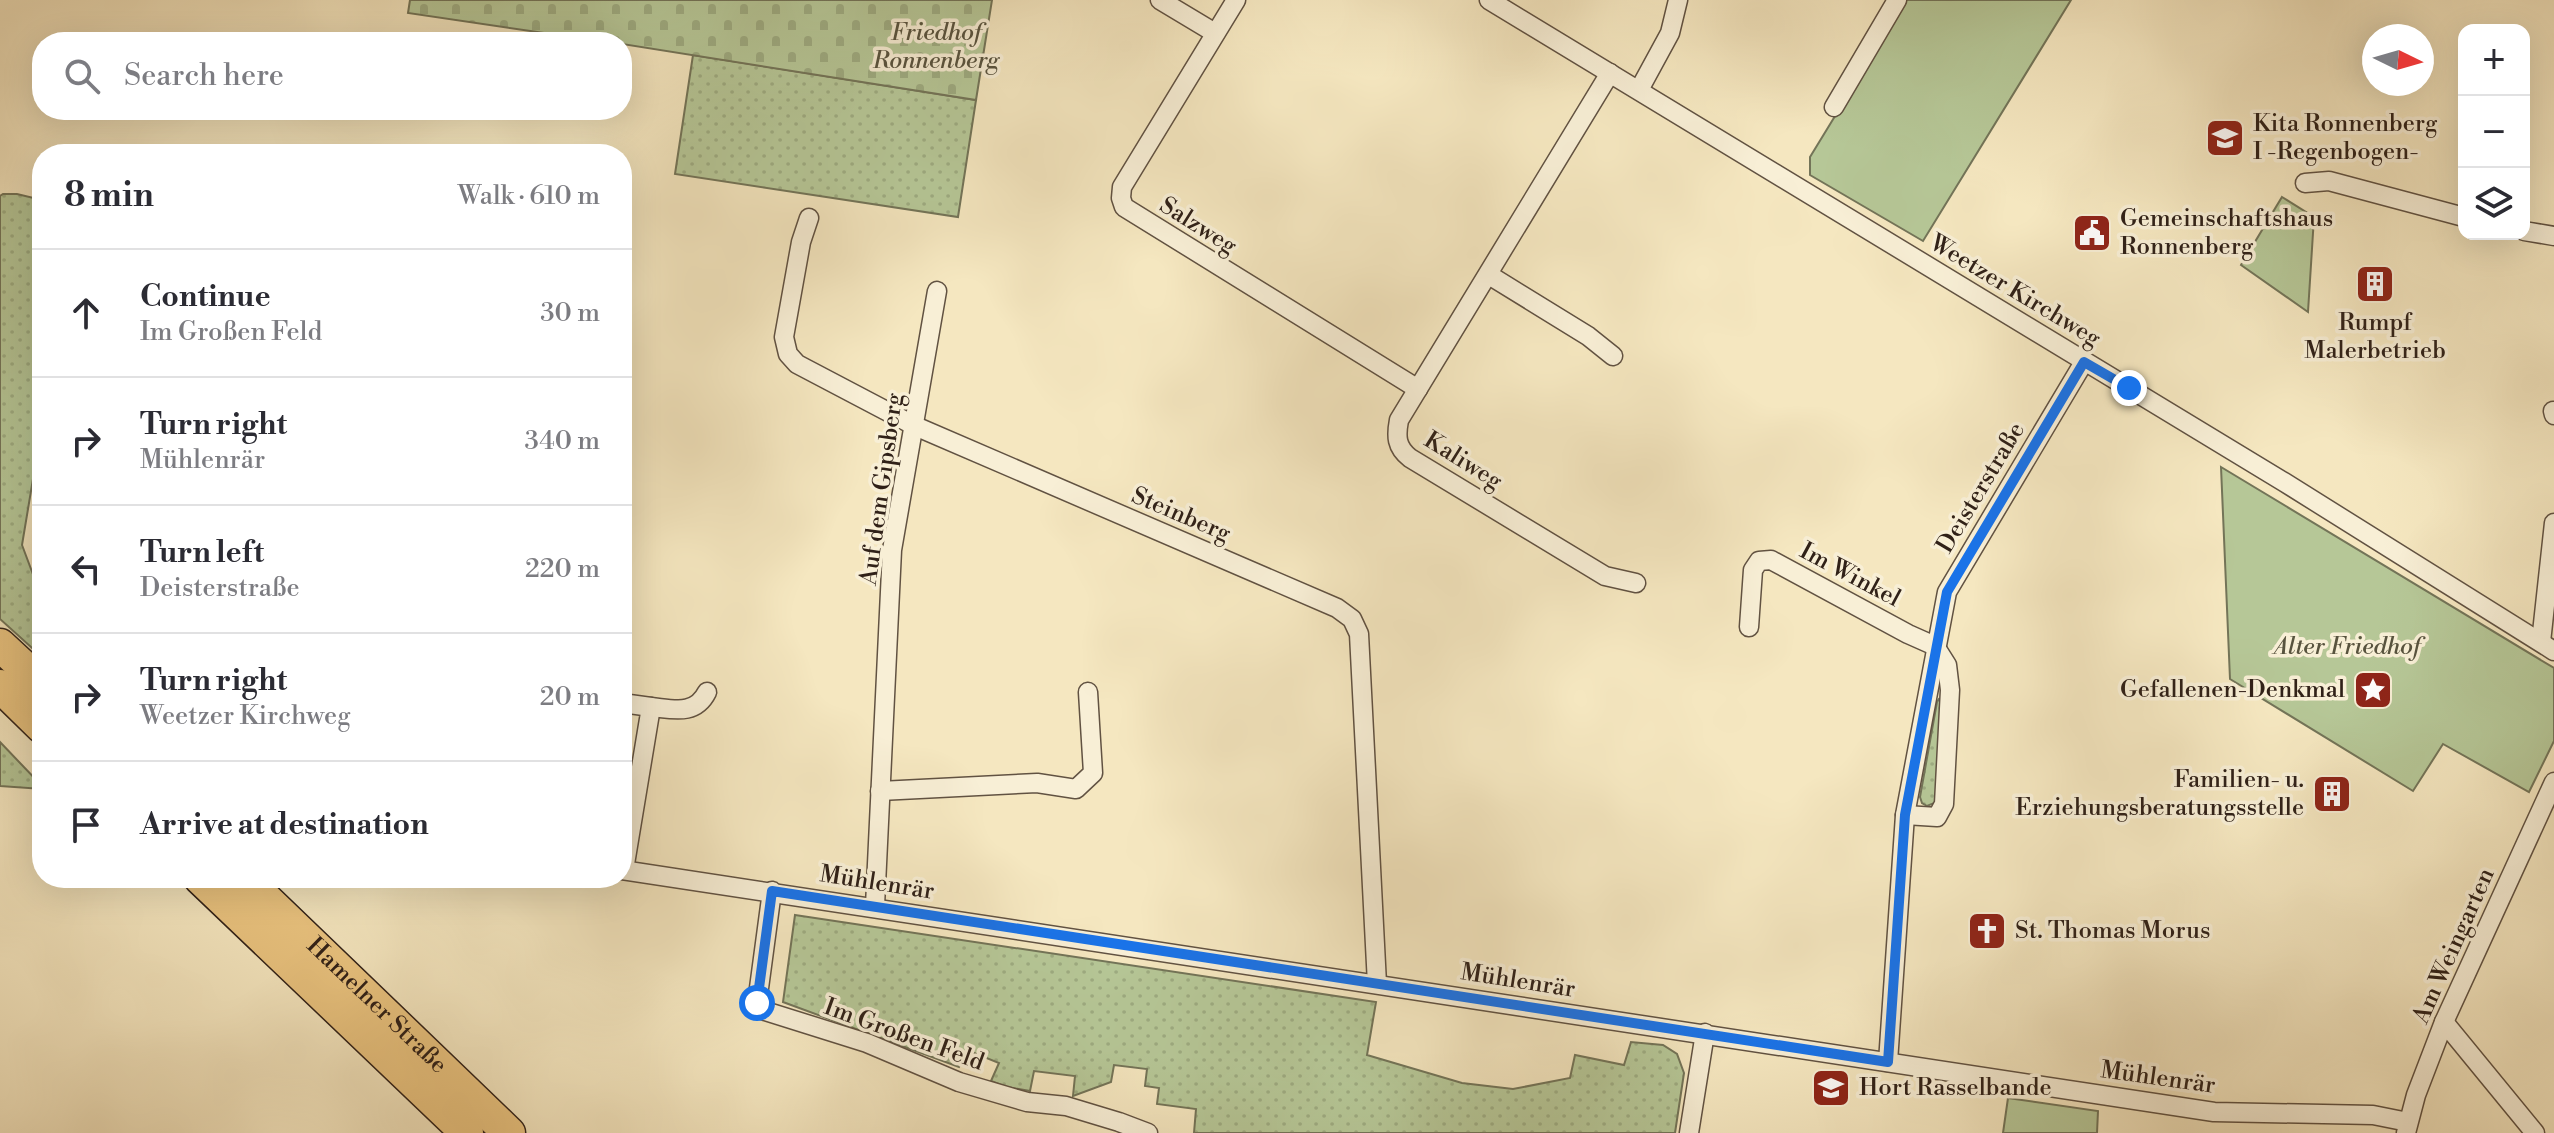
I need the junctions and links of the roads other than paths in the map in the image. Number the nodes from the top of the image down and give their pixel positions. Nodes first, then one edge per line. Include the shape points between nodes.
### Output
1 (1160, 0) edge
2 (1236, 0) edge
3 (1489, 0) edge
4 (1678, 0) edge
5 (1897, 0) edge
6 (1215, 33) junction
7 (1610, 73) junction
8 (1639, 90) junction
9 (1834, 107) dead end
10 (2305, 183) dead end
11 (2458, 215) edge
12 (809, 218) dead end
13 (2530, 232) edge
14 (2554, 236) edge
15 (1489, 275) junction
16 (937, 291) dead end
17 (1613, 356) dead end
18 (2084, 362) junction
19 (1418, 389) junction
20 (915, 426) junction
21 (2554, 523) edge
22 (1636, 583) dead end
23 (1749, 627) dead end
24 (0, 645) edge
25 (1935, 646) junction
26 (2547, 647) edge
27 (32, 675) edge
28 (0, 686) edge
29 (707, 692) dead end
30 (1088, 692) dead end
31 (632, 704) edge
32 (651, 707) junction
33 (32, 717) edge
34 (2554, 782) edge
35 (880, 791) junction
36 (1905, 815) junction
37 (632, 818) edge
38 (632, 871) edge
39 (210, 888) edge
40 (258, 888) edge
41 (772, 891) junction
42 (875, 906) junction
43 (1377, 984) junction
44 (2444, 1022) junction
45 (1705, 1033) junction
46 (1888, 1062) junction
47 (2407, 1128) edge
48 (467, 1133) edge
49 (509, 1133) edge
50 (1148, 1133) edge
51 (1689, 1133) edge
52 (2535, 1133) edge

1 - 6 street
2 - 6 street, Salzweg
3 - 7 street, Weetzer Kirchweg
4 - 8 street via 1670,33
5 - 9 street
6 - 19 street, Salzweg via 1122,187 1124,207
7 - 8 street, Weetzer Kirchweg
7 - 15 street, Kaliweg
8 - 18 street, Weetzer Kirchweg
10 - 11 street via 2329,181
12 - 20 street, Steinberg via 784,337 788,354 797,364
13 - 14 street
15 - 17 street
15 - 19 street, Kaliweg
16 - 20 street, Auf dem Gipsberg
18 - 25 street, Deisterstraße via 1947,592
18 - 26 street, Weetzer Kirchweg
19 - 22 street, Kaliweg via 1399,420 1396,436 1402,452 1605,576
20 - 35 street, Auf dem Gipsberg via 892,550
20 - 43 street, Steinberg via 1337,608 1352,619 1359,634
21 - 26 street
23 - 25 street, Im Winkel via 1753,570 1759,561 1771,560
24 - 27 highway
25 - 36 street, Deisterstraße
25 - 36 street via 1947,665 1950,690 1944,804 1937,817
28 - 33 highway
29 - 32 street via 692,708
30 - 35 street via 1093,773 1076,789 1037,783
31 - 32 street
32 - 37 street
34 - 44 street, Am Weingarten
35 - 42 street, Auf dem Gipsberg
36 - 46 street, Deisterstraße
38 - 41 street, Mühlenrär
39 - 48 highway
40 - 49 highway, Hamelner Straße
41 - 42 street, Mühlenrär
41 - 50 street, Im Großen Feld via 757,1003 765,1011 867,1043 959,1082 1027,1102 1066,1106
42 - 43 street, Mühlenrär
43 - 45 street, Mühlenrär
44 - 47 street, Am Weingarten
44 - 52 street
45 - 46 street, Mühlenrär
45 - 51 street
46 - 47 street, Mühlenrär via 2214,1112 2373,1115

